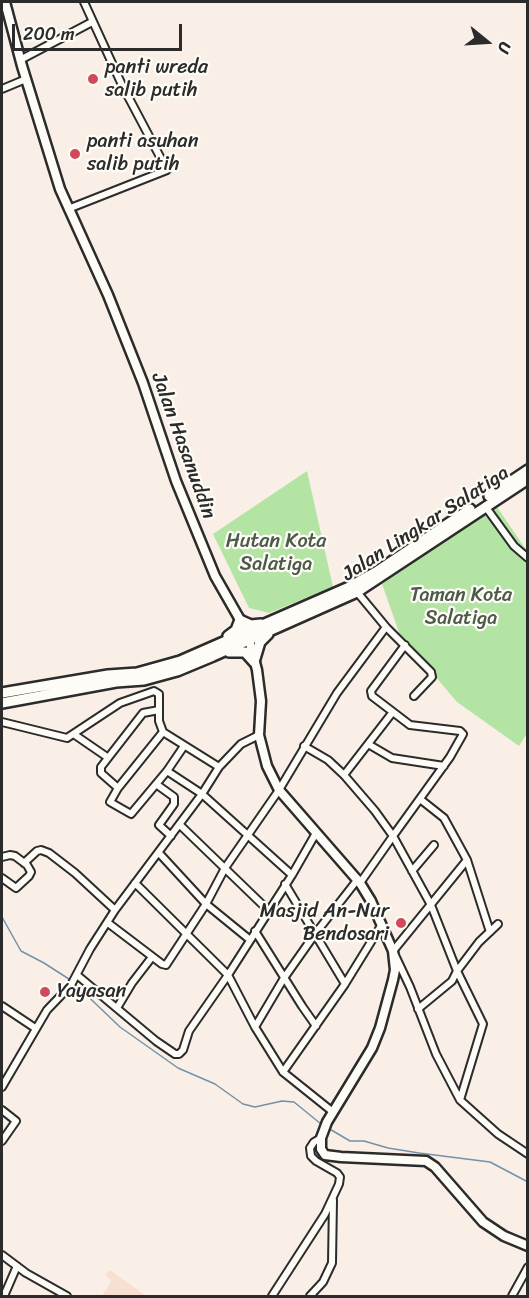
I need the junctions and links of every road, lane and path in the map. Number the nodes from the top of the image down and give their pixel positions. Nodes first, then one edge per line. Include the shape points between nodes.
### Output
1 (5, 2) edge
2 (84, 2) edge
3 (92, 22) junction
4 (20, 60) junction
5 (26, 80) junction
6 (2, 89) edge
7 (68, 209) junction
8 (528, 470) edge
9 (528, 479) edge
10 (480, 506) junction
11 (528, 558) edge
12 (357, 592) junction
13 (240, 620) junction
14 (276, 623) junction
15 (386, 627) junction
16 (248, 636) junction
17 (405, 645) junction
18 (210, 653) junction
19 (254, 662) junction
20 (2, 693) edge
21 (414, 696) dead end
22 (2, 702) edge
23 (159, 710) junction
24 (392, 713) junction
25 (2, 722) edge
26 (163, 732) junction
27 (75, 735) junction
28 (259, 735) junction
29 (368, 744) junction
30 (184, 746) junction
31 (304, 746) junction
32 (107, 757) junction
33 (444, 766) junction
34 (219, 767) junction
35 (167, 771) junction
36 (344, 775) junction
37 (156, 784) junction
38 (118, 788) junction
39 (279, 790) junction
40 (202, 794) junction
41 (420, 799) junction
42 (180, 825) junction
43 (316, 833) junction
44 (171, 836) junction
45 (248, 836) junction
46 (393, 837) junction
47 (434, 844) dead end
48 (159, 853) junction
49 (2, 857) edge
50 (466, 860) junction
51 (24, 863) junction
52 (225, 868) junction
53 (412, 870) junction
54 (292, 875) junction
55 (2, 878) edge
56 (359, 881) junction
57 (135, 883) junction
58 (285, 884) junction
59 (206, 903) junction
60 (431, 905) junction
61 (115, 910) junction
62 (269, 911) junction
63 (108, 923) junction
64 (382, 924) junction
65 (498, 924) dead end
66 (255, 931) junction
67 (490, 932) junction
68 (315, 934) junction
69 (187, 935) junction
70 (249, 939) junction
71 (393, 951) junction
72 (152, 957) junction
73 (457, 971) junction
74 (228, 975) junction
75 (284, 978) junction
76 (74, 980) junction
77 (345, 984) junction
78 (2, 1006) edge
79 (117, 1008) junction
80 (418, 1009) junction
81 (31, 1025) junction
82 (316, 1026) junction
83 (255, 1027) junction
84 (283, 1072) junction
85 (2, 1087) edge
86 (460, 1100) junction
87 (2, 1110) edge
88 (333, 1112) junction
89 (321, 1138) junction
90 (2, 1141) edge
91 (528, 1154) edge
92 (333, 1196) junction
93 (528, 1246) edge
94 (2, 1255) edge
95 (17, 1266) junction
96 (528, 1267) edge
97 (4, 1296) edge
98 (67, 1296) edge
99 (272, 1296) edge
100 (310, 1296) edge
101 (512, 1296) edge

1 - 4 main road, Jalan Hasanuddin
2 - 3 street
3 - 4 street
3 - 7 street via 167,170
4 - 5 main road, Jalan Hasanuddin
5 - 6 street
5 - 7 main road, Jalan Hasanuddin
7 - 13 main road, Jalan Hasanuddin via 143,383 176,481 215,576
8 - 10 highway, Jalan Lingkar Salatiga
9 - 10 highway, Jalan Lingkar Salatiga
10 - 11 street
10 - 12 highway, Jalan Lingkar Salatiga
10 - 14 highway, Jalan Lingkar Salatiga via 376,572
12 - 14 highway, Jalan Lingkar Salatiga
12 - 15 street
13 - 14 highway via 255,625
13 - 16 main road, Jalan Hasanuddin
13 - 18 highway via 234,632
14 - 16 highway, Jalan Lingkar Salatiga
14 - 19 highway via 260,642
15 - 17 street
15 - 31 street
16 - 18 highway, Jalan Lingkar Salatiga
16 - 19 main road, Jalan Hasanuddin
17 - 21 street via 432,675
17 - 24 street via 371,691
18 - 19 highway via 241,651
18 - 20 highway, Jalan Lingkar Salatiga via 158,668
18 - 22 highway, Jalan Lingkar Salatiga via 177,671 144,680
19 - 28 main road, Jalan Hasanuddin via 261,701
23 - 26 street
23 - 27 street via 158,693 136,696 113,707
23 - 32 street via 143,713
24 - 29 street
24 - 33 street via 410,725 464,734
25 - 27 street via 60,738
26 - 30 street
26 - 38 street
27 - 32 street
28 - 34 street via 241,744
28 - 39 main road, Jalan Hasanuddin via 267,766
29 - 33 street via 392,758
29 - 36 street
30 - 34 street
30 - 35 street
31 - 36 street
31 - 39 street
32 - 38 street via 100,771
33 - 41 street
34 - 40 street
35 - 37 street
35 - 40 street
36 - 46 street
37 - 38 street via 131,814 109,801
37 - 44 street via 174,797 174,804 159,825
39 - 43 main road, Jalan Hasanuddin
39 - 45 street
40 - 42 street
40 - 45 street
41 - 46 street
41 - 50 street via 444,818
42 - 44 street
42 - 52 street
43 - 54 street
43 - 56 main road, Jalan Hasanuddin
44 - 48 street
45 - 52 street
45 - 54 street
46 - 53 street
46 - 56 street
47 - 53 street
48 - 57 street
48 - 59 street
49 - 51 street via 13,855
50 - 60 street
50 - 67 street
51 - 55 street via 31,873 17,888
51 - 61 street via 37,850 45,851
52 - 59 street
52 - 62 street
53 - 60 street
54 - 58 street
56 - 64 main road, Jalan Hasanuddin
56 - 68 street
57 - 61 street
57 - 69 street
58 - 62 street
58 - 68 street
59 - 69 street
59 - 70 street
60 - 71 street
60 - 73 street
61 - 63 street
62 - 66 street
63 - 72 street
63 - 76 street
64 - 71 main road, Jalan Hasanuddin
64 - 77 street
65 - 67 street
66 - 70 street
66 - 75 street
67 - 73 street
68 - 75 street
68 - 77 street
69 - 72 street via 166,964
69 - 74 street
70 - 74 street
71 - 80 street
71 - 88 main road, Jalan Hasanuddin via 393,980 380,1028
72 - 79 street
73 - 80 street via 452,981
73 - 86 street via 483,1024
74 - 79 street via 189,1031 179,1054 156,1041
74 - 83 street
75 - 82 street
75 - 83 street
76 - 79 street
76 - 81 street
77 - 82 street
78 - 81 street
80 - 86 street
81 - 85 street
82 - 84 street
83 - 84 street
84 - 88 street
86 - 91 street
87 - 90 street via 16,1121
88 - 89 main road, Jalan Hasanuddin
89 - 92 street via 310,1148 311,1156 340,1178
89 - 93 main road via 325,1155 426,1161 483,1222
92 - 99 street
92 - 100 street via 332,1263 323,1282
94 - 95 street
95 - 97 street
95 - 98 street
96 - 101 street

